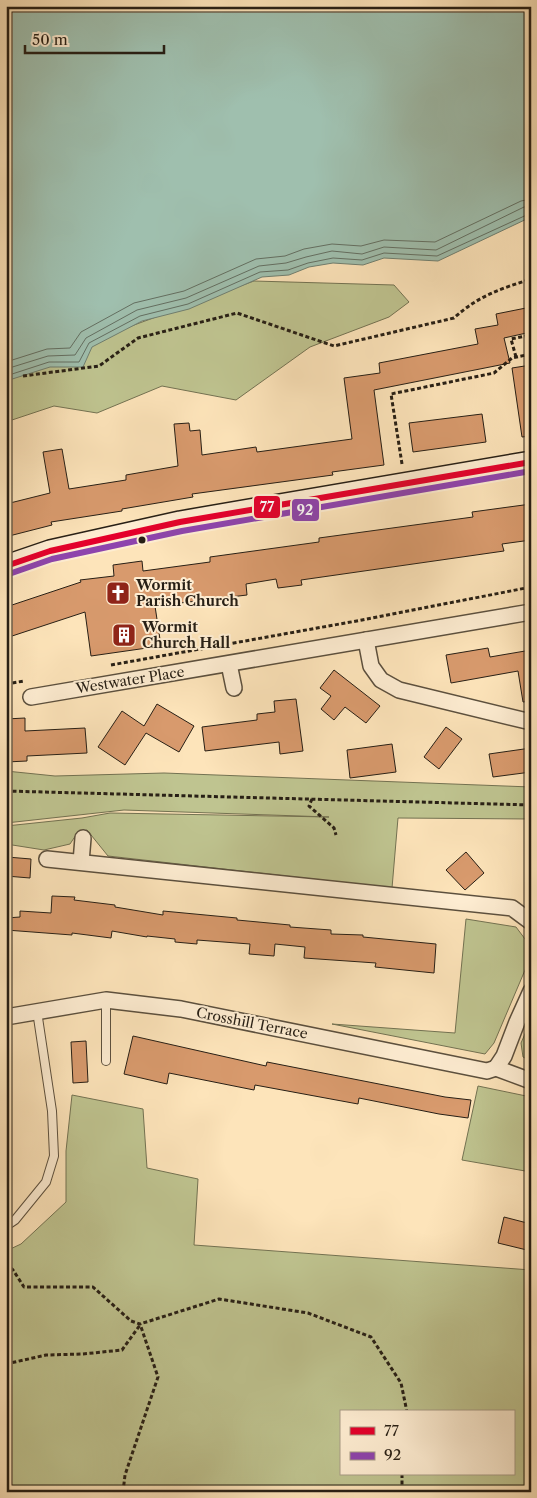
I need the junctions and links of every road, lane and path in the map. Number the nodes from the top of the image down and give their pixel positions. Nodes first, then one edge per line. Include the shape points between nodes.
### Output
1 (531, 279) edge
2 (531, 335) edge
3 (531, 354) edge
4 (516, 357) junction
5 (23, 376) dead end
6 (531, 462) edge
7 (405, 484) junction
8 (6, 566) edge
9 (531, 588) edge
10 (531, 612) edge
11 (366, 640) junction
12 (229, 664) junction
13 (110, 665) dead end
14 (25, 680) dead end
15 (6, 684) edge
16 (234, 688) dead end
17 (31, 697) dead end
18 (531, 722) edge
19 (6, 791) edge
20 (312, 799) junction
21 (531, 805) edge
22 (336, 835) dead end
23 (83, 838) dead end
24 (47, 859) dead end
25 (81, 862) junction
26 (531, 922) edge
27 (531, 991) edge
28 (106, 1000) junction
29 (37, 1011) junction
30 (6, 1017) edge
31 (106, 1060) dead end
32 (496, 1068) junction
33 (531, 1081) edge
34 (6, 1226) edge
35 (6, 1264) edge
36 (140, 1324) junction
37 (6, 1364) edge
38 (407, 1410) edge
39 (402, 1476) edge
40 (123, 1492) edge
41 (402, 1492) edge

1 - 5 path via 496,290 454,318 334,346 237,313 138,338 99,366
2 - 4 path via 511,339
3 - 4 path
4 - 7 path via 494,373 391,394
6 - 7 main road
7 - 8 main road via 180,522 50,551
9 - 13 path
10 - 11 street, Westwater Place
11 - 12 street, Westwater Place
11 - 18 street via 370,666 381,680 399,690
12 - 16 street
12 - 17 street, Westwater Place
14 - 15 path
19 - 20 path
20 - 21 path
20 - 22 path via 310,806 334,828
23 - 25 street
24 - 25 street
25 - 26 street via 512,908
27 - 32 street
28 - 29 street, Crosshill Terrace
28 - 31 lane
28 - 32 street, Crosshill Terrace via 181,1009 488,1071
29 - 30 street, Crosshill Terrace
29 - 34 lane via 52,1111 54,1156 46,1182 15,1220
32 - 33 street, Crosshill Terrace
35 - 36 path via 24,1287 93,1287
36 - 37 path via 122,1350 46,1355
36 - 38 path via 218,1299 308,1313 370,1337 401,1382
36 - 40 path via 158,1377 125,1475
39 - 41 path

